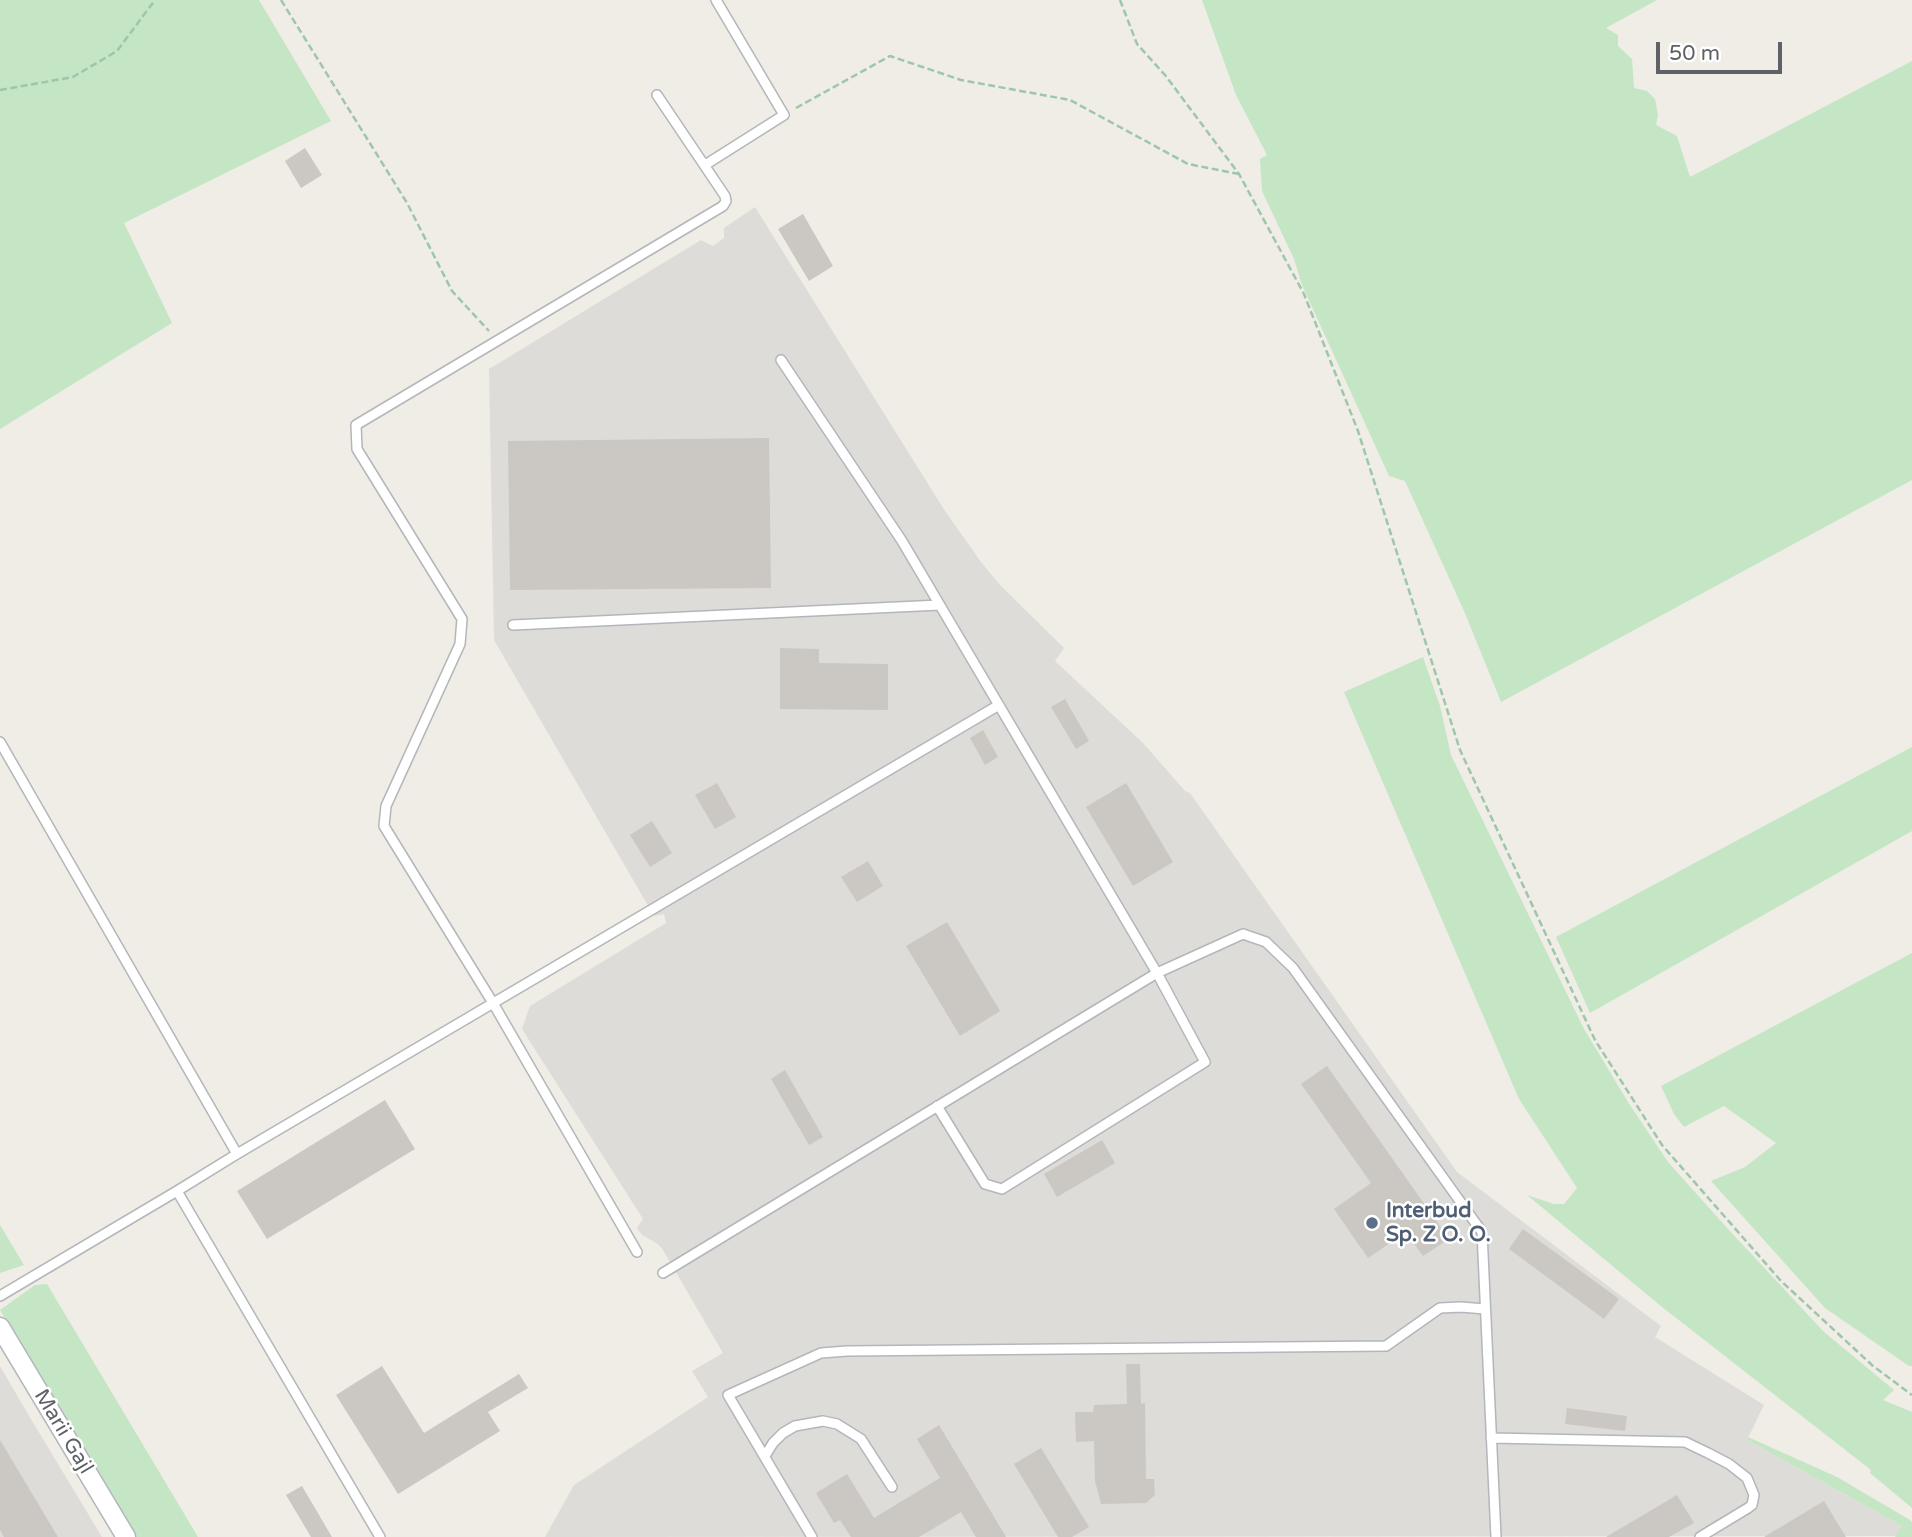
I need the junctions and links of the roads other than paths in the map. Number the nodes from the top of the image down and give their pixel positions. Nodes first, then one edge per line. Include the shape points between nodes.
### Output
1 (716, 0) edge
2 (657, 95) dead end
3 (705, 165) junction
4 (781, 360) dead end
5 (940, 605) junction
6 (513, 625) dead end
7 (999, 705) junction
8 (0, 742) edge
9 (1157, 973) junction
10 (492, 1003) junction
11 (937, 1106) junction
12 (237, 1154) junction
13 (177, 1192) junction
14 (637, 1252) dead end
15 (663, 1273) dead end
16 (0, 1296) edge
17 (1485, 1309) junction
18 (0, 1327) edge
19 (1491, 1438) junction
20 (765, 1456) junction
21 (892, 1487) dead end
22 (126, 1537) edge
23 (380, 1537) edge
24 (812, 1537) edge
25 (1496, 1537) edge
26 (1700, 1537) edge

1 - 3 lane via 784,115
2 - 3 lane
3 - 10 lane via 725,196 723,206 356,425 356,449 462,619 460,644 386,806 384,826
4 - 5 lane
5 - 6 lane
5 - 7 lane
7 - 9 lane
7 - 10 lane
8 - 12 lane
9 - 11 lane
9 - 11 lane via 1205,1062 1002,1189 985,1184
9 - 17 lane via 1243,934 1266,942 1293,968 1482,1232
10 - 12 lane
10 - 14 lane
11 - 15 lane
12 - 13 lane
13 - 16 lane
13 - 23 lane
17 - 19 lane
17 - 20 lane via 1445,1307 1386,1346 821,1353 728,1395
18 - 22 street, Marii Gajl
19 - 25 lane
19 - 26 lane via 1685,1442 1708,1452 1747,1478 1754,1495 1752,1505
20 - 21 lane via 773,1443 796,1426 823,1421 837,1424 861,1438
20 - 24 lane

